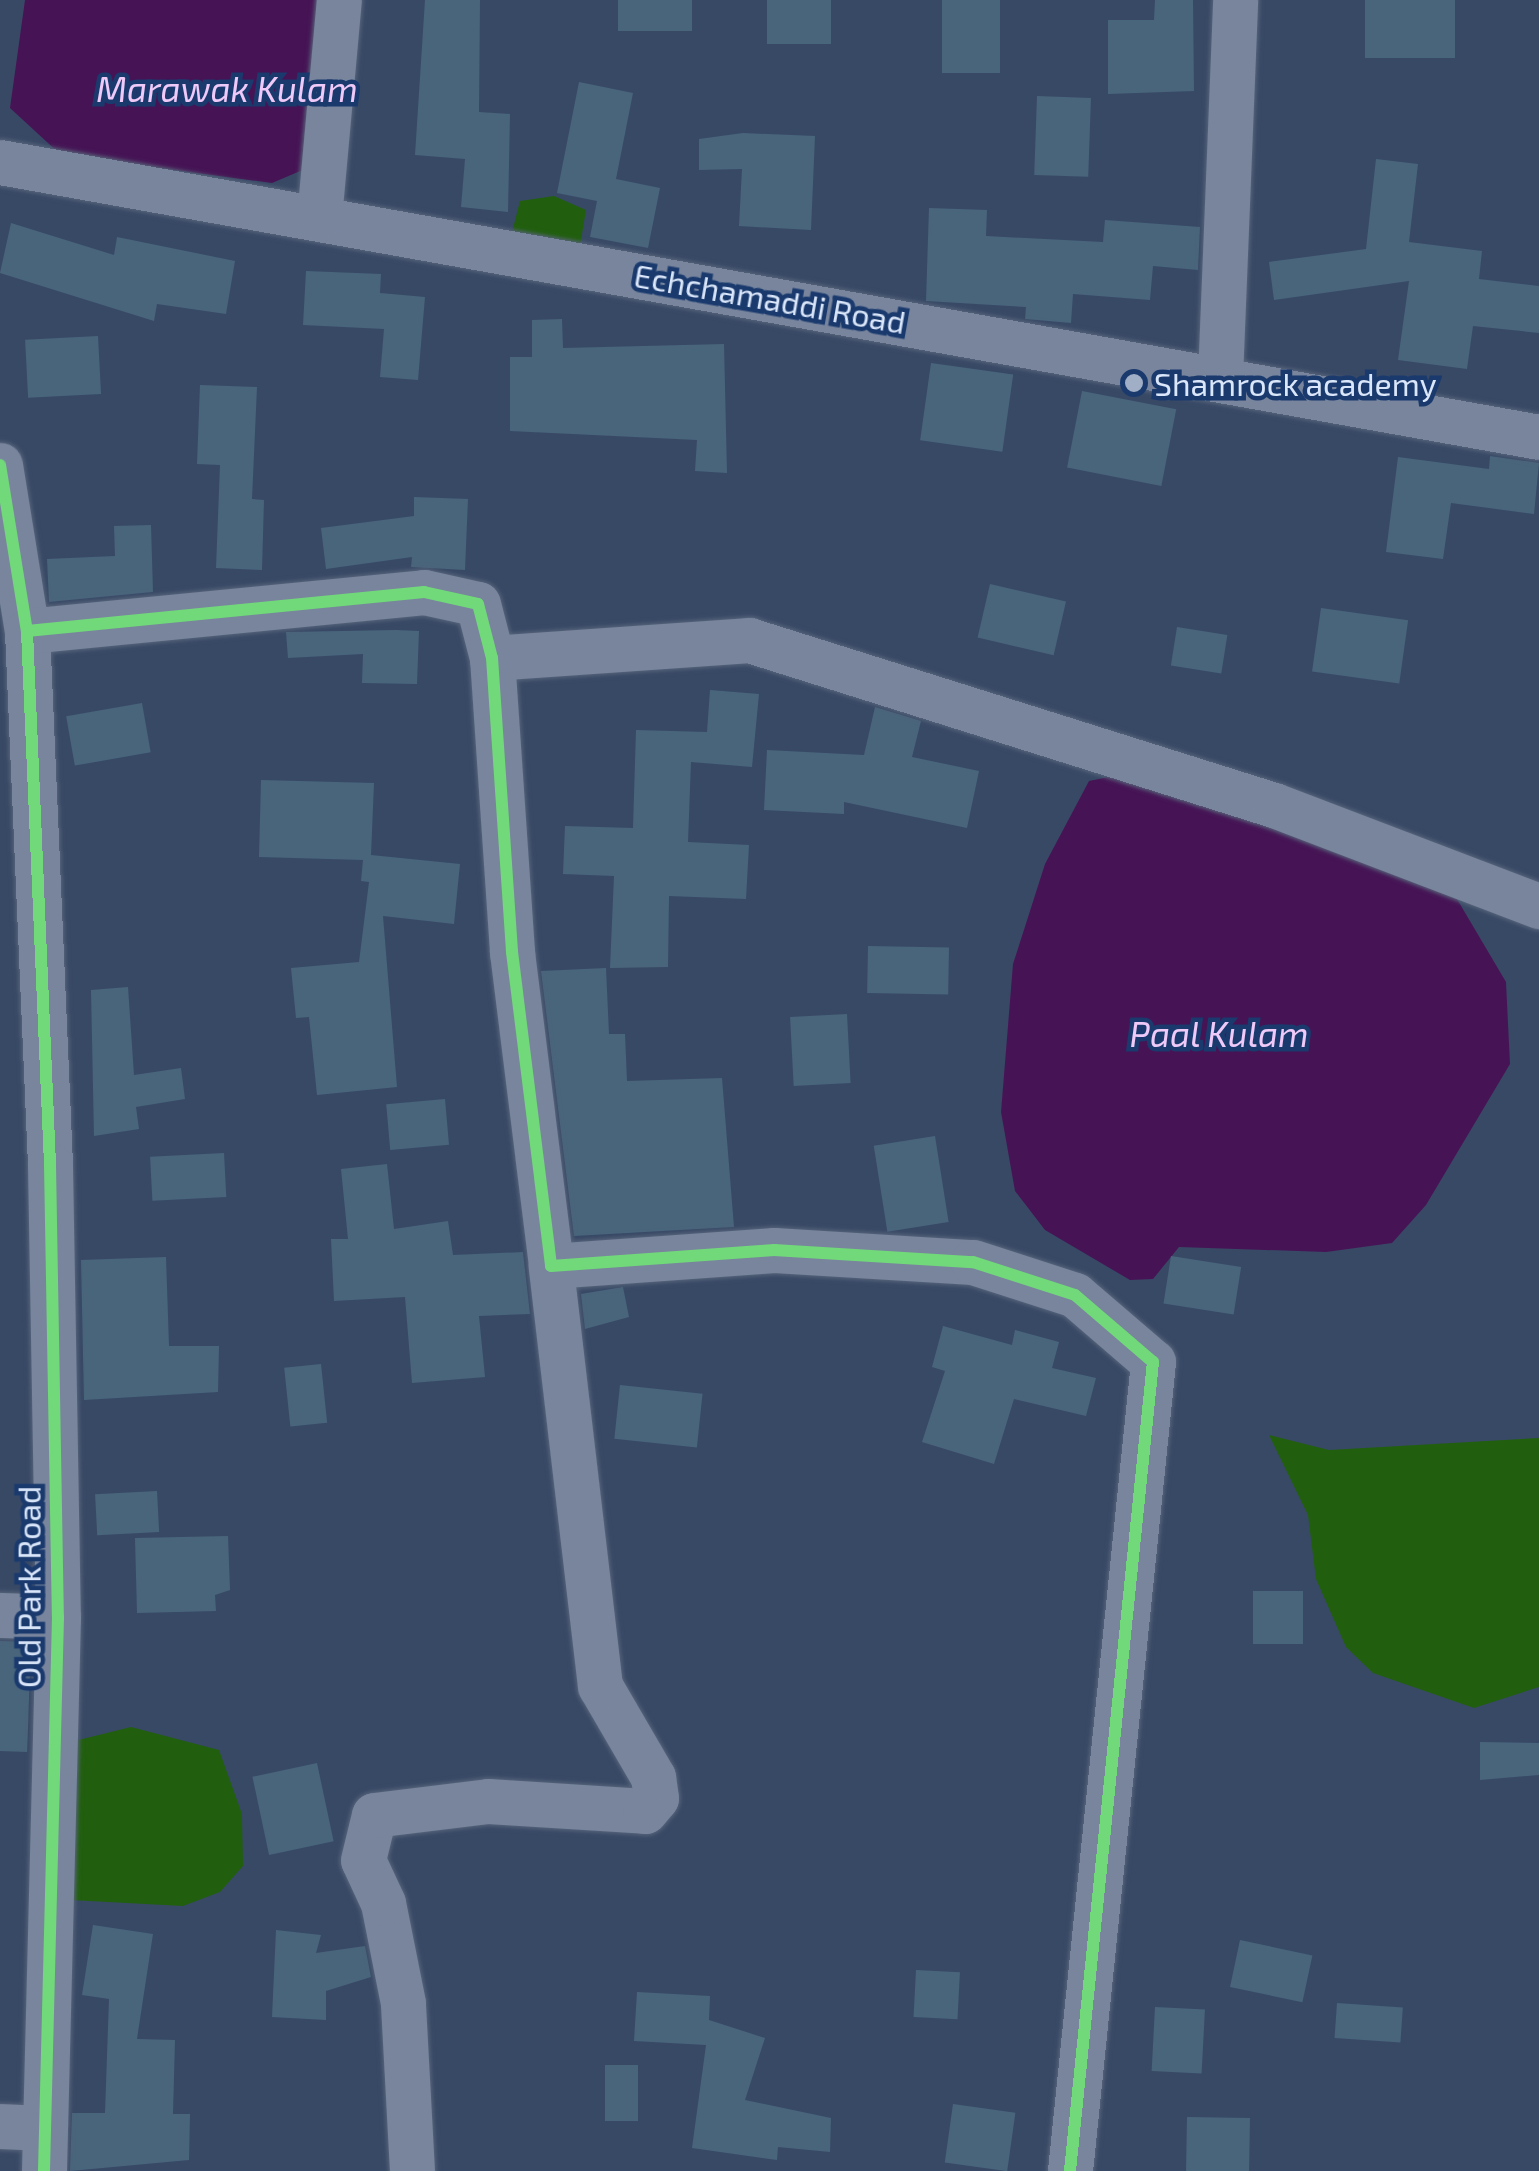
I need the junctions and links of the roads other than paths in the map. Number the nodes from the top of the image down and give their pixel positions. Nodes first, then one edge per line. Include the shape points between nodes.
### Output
1 (339, 0) edge
2 (1235, 0) edge
3 (0, 162) edge
4 (319, 218) junction
5 (1220, 378) junction
6 (1539, 437) edge
7 (0, 465) edge
8 (27, 631) junction
9 (492, 658) junction
10 (16, 766) edge
11 (1539, 906) edge
12 (551, 1266) junction
13 (0, 1616) edge
14 (58, 1617) junction
15 (0, 2126) edge
16 (44, 2150) edge
17 (412, 2171) edge
18 (1070, 2171) edge

1 - 4 street
2 - 5 street
3 - 4 street, Echchamaddi Road
4 - 5 street, Echchamaddi Road
5 - 6 street, Echchamaddi Road
7 - 8 street, Old Park Road
8 - 9 street via 424,592 478,604
8 - 10 street, Old Park Road
9 - 11 street via 749,640 1274,806
9 - 12 street via 512,952
10 - 14 street, Old Park Road
12 - 17 street via 600,1686 653,1776 656,1798 645,1811 488,1801 374,1814 363,1860 383,1903 403,2003
12 - 18 street via 774,1250 973,1262 1075,1295 1153,1362
13 - 14 street
14 - 16 street, Old Park Road
15 - 16 street

